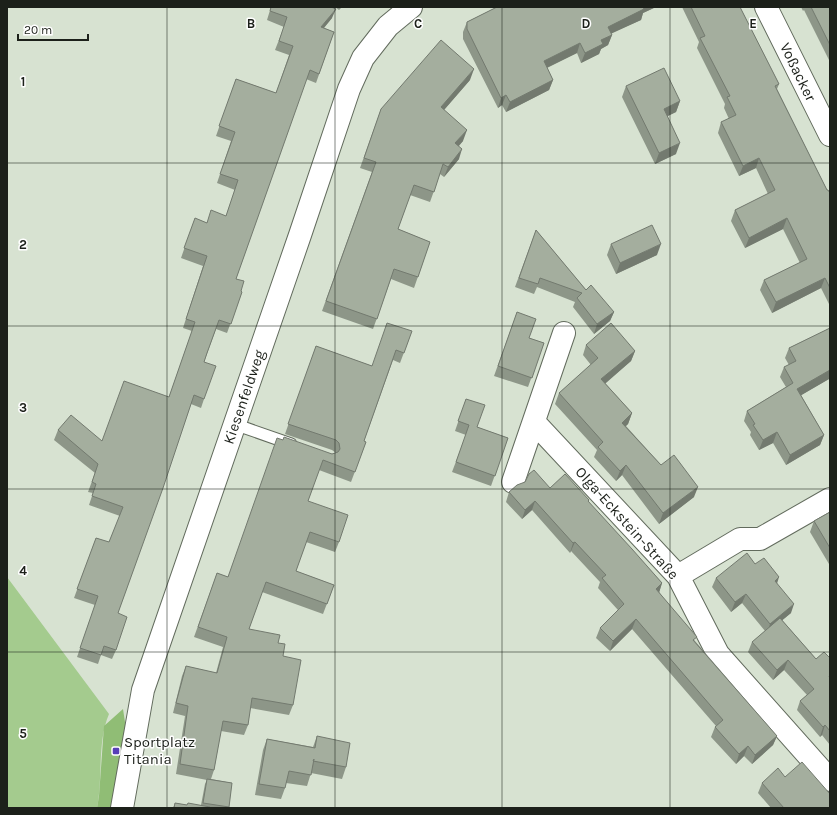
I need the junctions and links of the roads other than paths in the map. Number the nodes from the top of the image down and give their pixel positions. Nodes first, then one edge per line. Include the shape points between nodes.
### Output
1 (411, 7) edge
2 (766, 7) edge
3 (830, 135) edge
4 (564, 333) dead end
5 (534, 422) junction
6 (234, 424) junction
7 (301, 447) edge
8 (513, 482) dead end
9 (830, 499) edge
10 (678, 576) junction
11 (830, 780) edge
12 (122, 808) edge

1 - 6 street, Kiesenfeldweg via 388,26 363,58 349,89
2 - 3 street, Voßacker
4 - 5 street
5 - 8 street
5 - 10 street, Olga-Eckstein-Straße
6 - 7 lane
6 - 12 street, Kiesenfeldweg via 143,690
9 - 10 street via 760,539 740,539
10 - 11 street, Olga-Eckstein-Straße via 718,654

